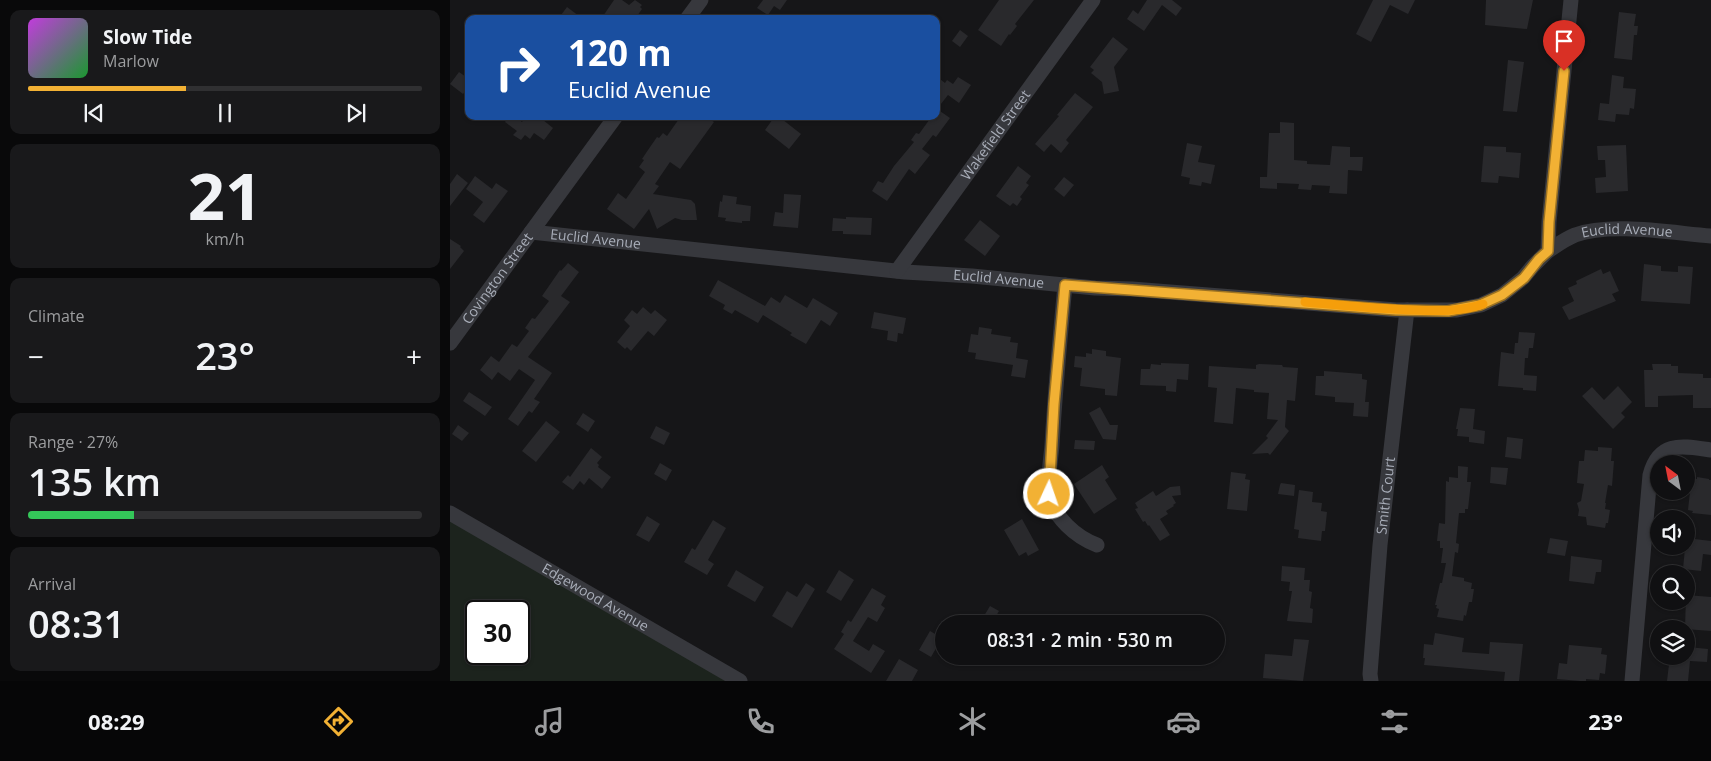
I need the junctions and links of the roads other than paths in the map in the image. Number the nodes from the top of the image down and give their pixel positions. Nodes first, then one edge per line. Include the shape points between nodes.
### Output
1 (701, 0) edge
2 (1093, 0) edge
3 (1571, 0) edge
4 (690, 15) edge
5 (613, 120) edge
6 (531, 232) junction
7 (1711, 236) edge
8 (1548, 251) junction
9 (897, 271) junction
10 (1065, 285) junction
11 (1407, 310) junction
12 (450, 343) edge
13 (1711, 450) edge
14 (450, 513) edge
15 (1098, 545) dead end
16 (740, 681) edge
17 (1371, 681) edge
18 (1632, 681) edge

1 - 4 street
2 - 9 street, Wakefield Street
3 - 8 street
5 - 6 street, Covington Street
6 - 9 street, Euclid Avenue
6 - 12 street, Covington Street
7 - 8 street, Euclid Avenue via 1615,229 1567,238
8 - 11 street, Euclid Avenue via 1517,284 1480,305 1457,310
9 - 10 street, Euclid Avenue
10 - 11 street, Euclid Avenue
10 - 15 street via 1049,494 1064,522 1086,540
11 - 17 street, Smith Court via 1380,545
13 - 18 street via 1674,447 1665,450 1653,465
14 - 16 street, Edgewood Avenue

